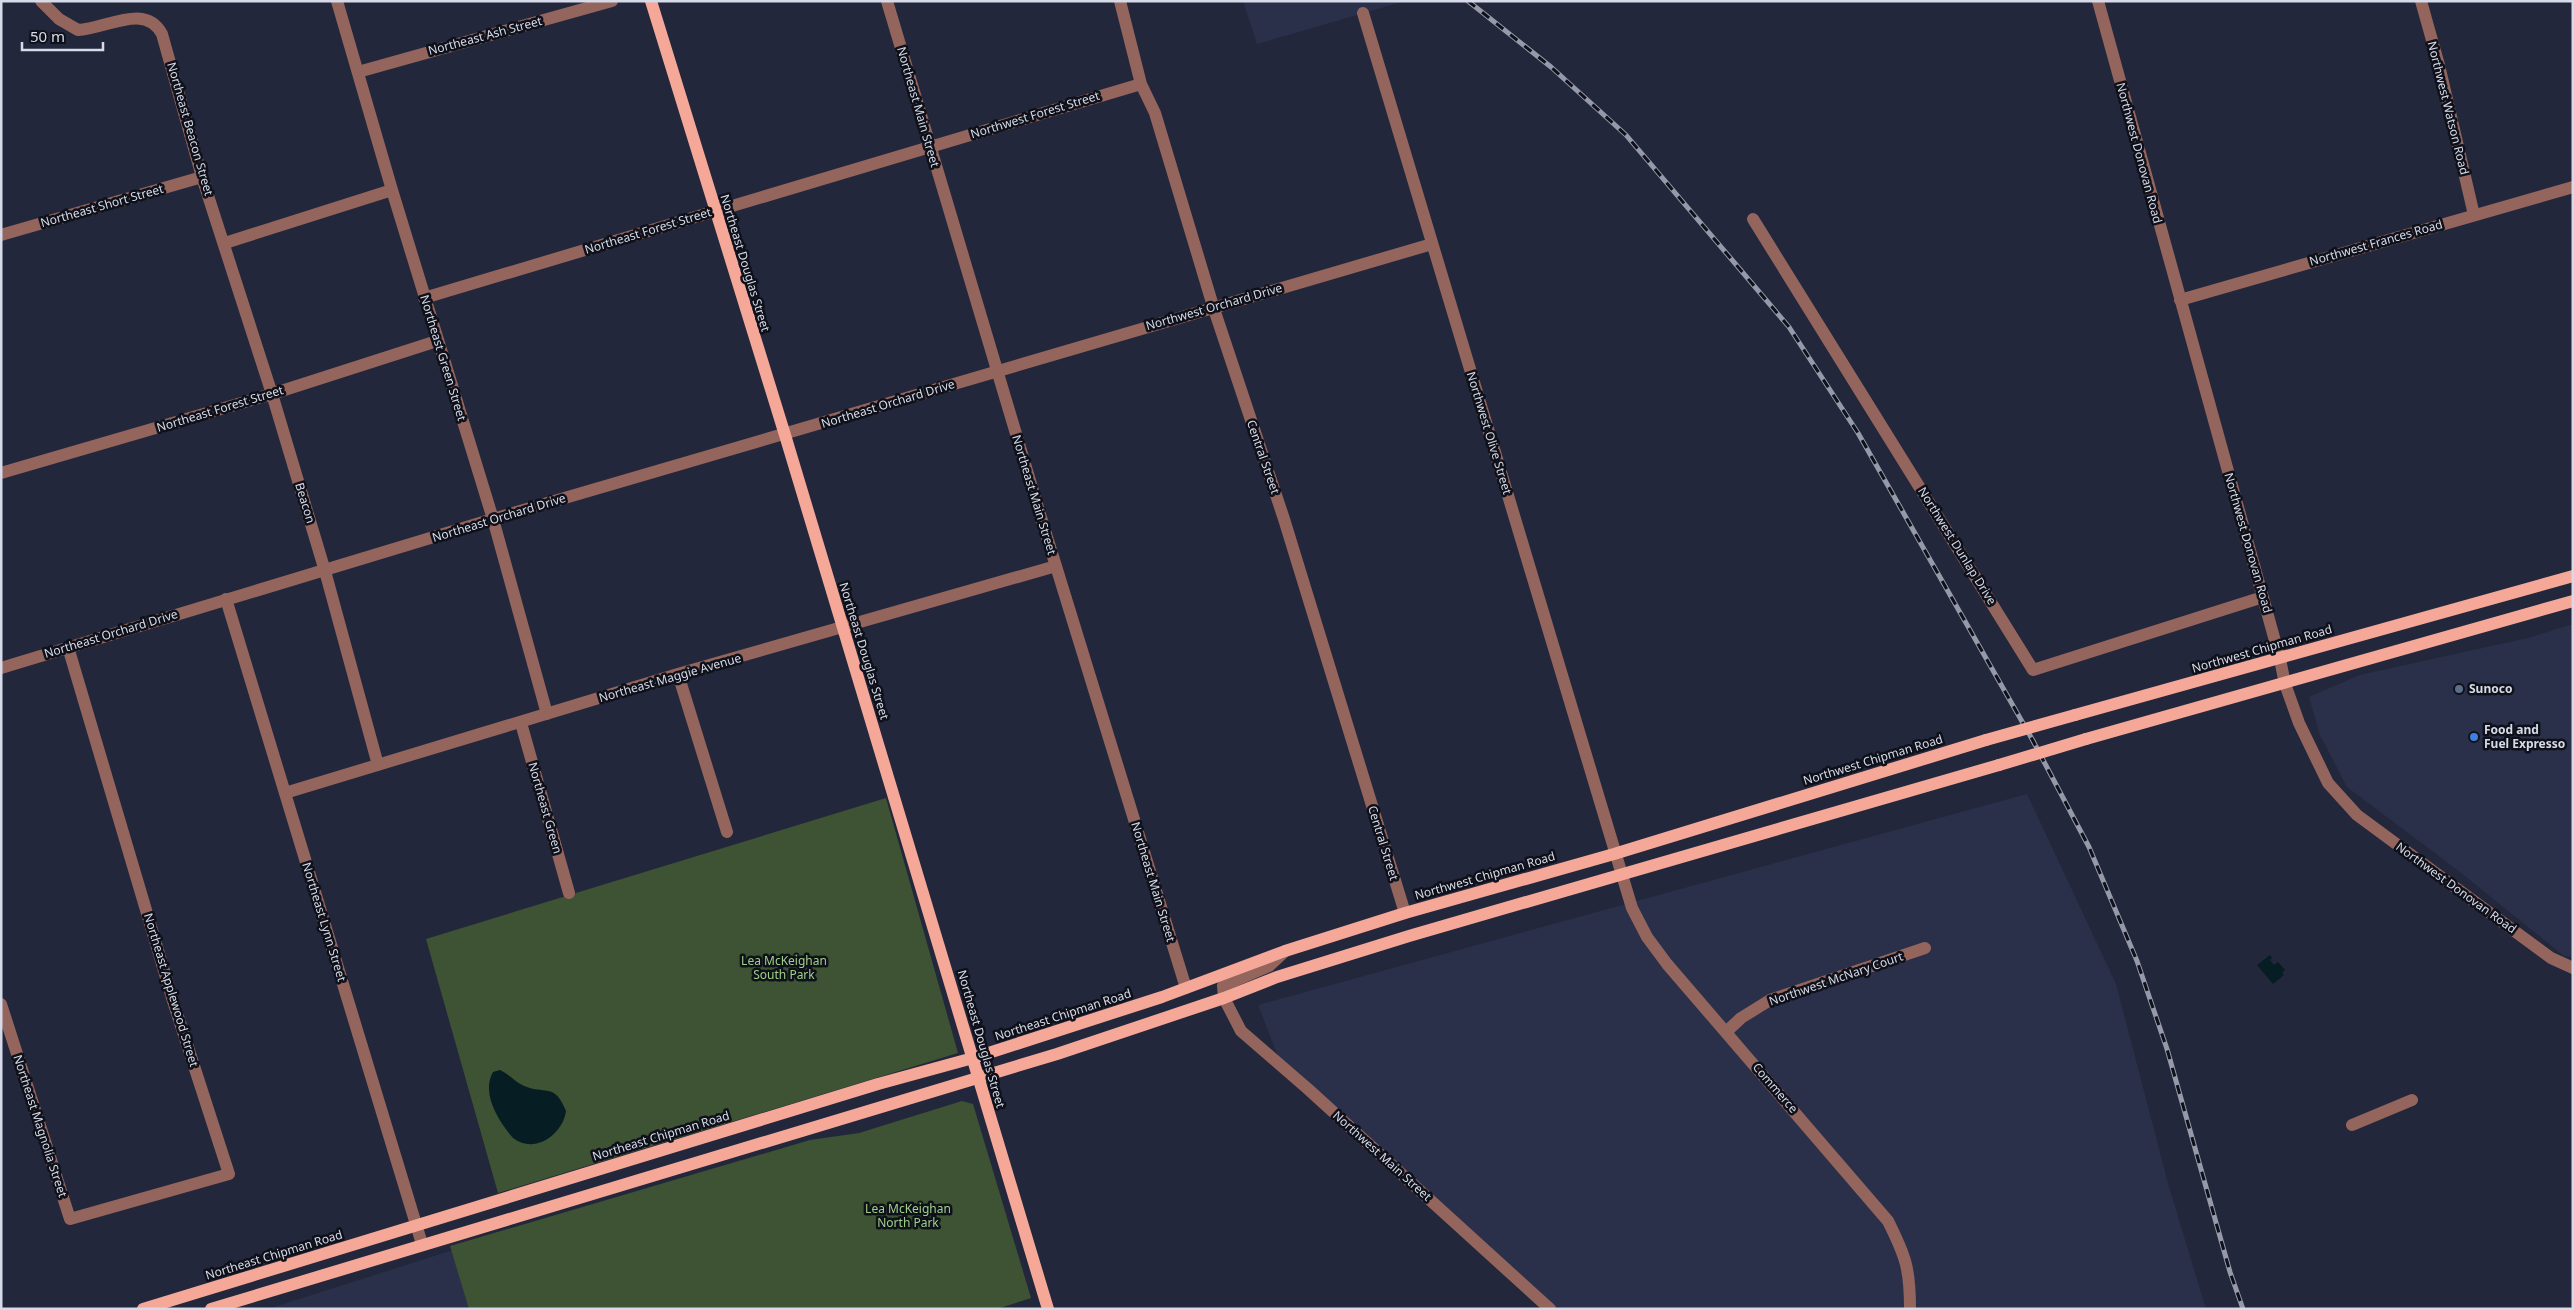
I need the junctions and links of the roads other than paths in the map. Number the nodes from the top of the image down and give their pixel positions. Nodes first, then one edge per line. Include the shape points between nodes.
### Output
1 (337, 1) edge
2 (612, 1) edge
3 (650, 1) edge
4 (887, 1) edge
5 (1120, 1) edge
6 (2098, 1) edge
7 (2421, 1) edge
8 (43, 2) edge
9 (1363, 13) dead end
10 (358, 72) junction
11 (1141, 84) junction
12 (930, 147) junction
13 (202, 177) junction
14 (2573, 187) edge
15 (392, 190) junction
16 (714, 212) junction
17 (2474, 215) junction
18 (1753, 219) dead end
19 (1, 235) edge
20 (225, 243) junction
21 (1432, 244) junction
22 (424, 298) junction
23 (2180, 300) junction
24 (1214, 306) junction
25 (437, 341) junction
26 (998, 371) junction
27 (272, 394) junction
28 (785, 435) junction
29 (1, 473) edge
30 (493, 519) junction
31 (1056, 566) junction
32 (325, 571) junction
33 (2573, 576) edge
34 (2263, 596) junction
35 (226, 599) junction
36 (2573, 601) edge
37 (843, 629) junction
38 (68, 647) junction
39 (2280, 659) junction
40 (1, 668) edge
41 (678, 674) junction
42 (2285, 684) junction
43 (547, 714) junction
44 (521, 723) junction
45 (378, 765) junction
46 (285, 793) junction
47 (727, 832) dead end
48 (1614, 854) junction
49 (1621, 874) junction
50 (569, 893) dead end
51 (1405, 913) junction
52 (1925, 948) dead end
53 (1285, 951) junction
54 (2573, 968) edge
55 (1186, 988) junction
56 (1224, 998) junction
57 (1, 1004) edge
58 (1726, 1032) junction
59 (973, 1058) junction
60 (977, 1078) junction
61 (2412, 1100) dead end
62 (2352, 1125) dead end
63 (70, 1219) joint
64 (416, 1226) junction
65 (422, 1244) junction
66 (143, 1309) edge
67 (211, 1309) edge
68 (1048, 1309) edge
69 (1550, 1309) edge
70 (1910, 1309) edge

1 - 10 street, Northeast Green Street
2 - 10 street, Northeast Ash Street
3 - 16 main road, Northeast Douglas Street
4 - 12 street, Northeast Main Street
5 - 11 street, Central Street
6 - 23 street, Northwest Donovan Road
7 - 17 street, Northwest Watson Road
8 - 13 street, Northeast Beacon Street via 59,19 78,30 126,20 149,19 158,26
9 - 21 street, Northwest Olive Street
10 - 15 street, Northeast Green Street
11 - 12 street, Northwest Forest Street
11 - 24 street, Central Street via 1155,113
12 - 16 street, Northeast Forest Street
12 - 26 street, Northeast Main Street
13 - 19 street, Northeast Short Street
13 - 20 street, Northeast Beacon Street
14 - 17 street, Northwest Frances Road
15 - 20 street
15 - 22 street, Northeast Green Street
16 - 22 street, Northeast Forest Street
16 - 28 main road, Northeast Douglas Street
17 - 23 street, Northwest Frances Road
18 - 34 street, Northwest Dunlap Drive via 2034,670
20 - 27 street, Beacon
21 - 24 street, Northwest Orchard Drive
21 - 48 street, Northwest Olive Street
22 - 25 street, Northeast Green Street
23 - 34 street, Northwest Donovan Road
24 - 26 street, Northwest Orchard Drive
24 - 51 street, Central Street via 1284,519
25 - 27 street, Northeast Forest Street
25 - 30 street, Northeast Green Street
26 - 28 street, Northeast Orchard Drive
26 - 31 street, Northeast Main Street
27 - 29 street, Northeast Forest Street
27 - 32 street, Beacon
28 - 30 street, Northeast Orchard Drive
28 - 37 main road, Northeast Douglas Street
30 - 32 street, Northeast Orchard Drive
30 - 43 street, Northeast Green Street
31 - 37 street, Northeast Maggie Avenue
31 - 55 street, Northeast Main Street
32 - 35 street, Northeast Orchard Drive
32 - 45 street, Beacon
33 - 39 main road, Northwest Chipman Road
34 - 39 street, Northwest Donovan Road
35 - 38 street, Northeast Orchard Drive
35 - 46 street, Northeast Lynn Street
36 - 42 main road
37 - 41 street, Northeast Maggie Avenue
37 - 59 main road, Northeast Douglas Street
38 - 40 street, Northeast Orchard Drive
38 - 63 street, Northeast Applewood Street via 173,1001 229,1174
39 - 42 street, Northwest Donovan Road
39 - 48 main road, Northwest Chipman Road, bridge via 1986,740
41 - 43 street, Northeast Maggie Avenue
41 - 47 street
42 - 49 main road, bridge
42 - 54 street, Northwest Donovan Road via 2316,763 2357,815 2551,958
43 - 44 street, Northeast Maggie Avenue
44 - 45 street, Northeast Maggie Avenue
44 - 50 street, Northeast Green
45 - 46 street, Northeast Maggie Avenue
46 - 64 street, Northeast Lynn Street
48 - 49 street, Northwest Olive Street
48 - 51 main road, Northwest Chipman Road
49 - 56 main road via 1305,968
49 - 58 street, Commerce via 1632,908 1647,937
51 - 53 main road, Northwest Chipman Road
52 - 58 street, Northwest McNary Court via 1770,1000
53 - 55 main road, Northwest Chipman Road
53 - 56 street via 1269,966 1223,986
55 - 59 main road, Northeast Chipman Road
56 - 60 main road
56 - 69 street, Northwest Main Street via 1241,1031
57 - 63 street, Northeast Magnolia Street
58 - 70 street, Commerce via 1888,1221 1903,1251 1910,1275
59 - 60 main road, Northeast Douglas Street
59 - 64 main road, Northeast Chipman Road via 878,1084
60 - 65 main road
60 - 68 main road, Northeast Douglas Street
61 - 62 street
64 - 65 street, Northeast Lynn Street
64 - 66 main road, Northeast Chipman Road
65 - 67 main road

